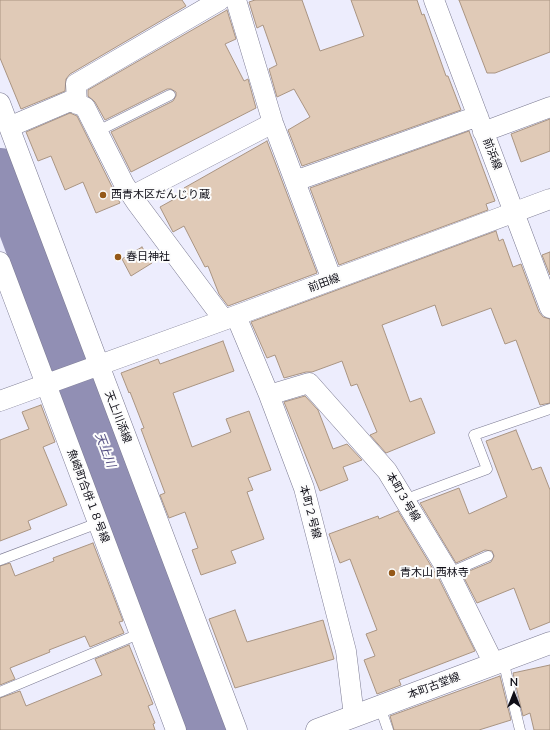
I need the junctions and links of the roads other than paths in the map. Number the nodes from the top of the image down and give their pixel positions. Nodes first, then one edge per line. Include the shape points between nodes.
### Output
1 (220, 0) edge
2 (236, 0) edge
3 (434, 0) edge
4 (170, 95) dead end
5 (0, 103) edge
6 (77, 104) junction
7 (550, 108) edge
8 (273, 123) junction
9 (480, 124) junction
10 (9, 127) junction
11 (98, 131) junction
12 (295, 181) junction
13 (132, 196) junction
14 (550, 199) edge
15 (514, 213) junction
16 (0, 262) edge
17 (332, 280) junction
18 (550, 308) edge
19 (230, 318) junction
20 (99, 366) junction
21 (45, 384) junction
22 (270, 395) junction
23 (0, 401) edge
24 (550, 409) edge
25 (404, 500) junction
26 (98, 523) junction
27 (488, 556) dead end
28 (0, 560) edge
29 (449, 573) junction
30 (141, 633) junction
31 (550, 643) edge
32 (499, 662) junction
33 (0, 692) edge
34 (380, 707) junction
35 (354, 716) junction
36 (176, 730) edge
37 (237, 730) edge
38 (317, 730) edge
39 (388, 730) edge
40 (520, 730) edge

1 - 6 street via 76,84
2 - 8 street
3 - 9 street, 前浜線
4 - 11 lane
5 - 10 street, 天上川添線
6 - 10 street via 70,101
6 - 11 street, 本町２号線 via 85,107
7 - 9 street
8 - 12 street
8 - 13 street
9 - 12 street
9 - 15 street, 前浜線
10 - 20 street, 天上川添線
11 - 13 street, 本町２号線
12 - 17 street
13 - 19 street, 本町２号線
14 - 15 street, 前田線
15 - 17 street, 前田線
15 - 18 street, 前浜線
16 - 21 street, 魚崎町合併１８号線
17 - 19 street, 前田線
19 - 20 street, 前田線
19 - 22 street, 本町２号線
20 - 21 street, 前田線
20 - 37 street, 天上川添線
21 - 23 street, 前田線
21 - 26 street, 魚崎町合併１８号線
22 - 25 street, 本町３号線 via 310,383 387,471
22 - 35 street, 本町２号線 via 304,488 346,651
24 - 25 lane via 474,435 487,469
25 - 29 street, 本町３号線
26 - 28 lane
26 - 30 street, 魚崎町合併１８号線
27 - 29 lane
29 - 32 street, 本町３号線
30 - 33 lane
30 - 36 street, 魚崎町合併１８号線
31 - 32 street, 本町古堂線
32 - 34 street, 本町古堂線
32 - 40 lane
34 - 35 street, 本町古堂線
34 - 39 lane
35 - 38 street, 本町古堂線

